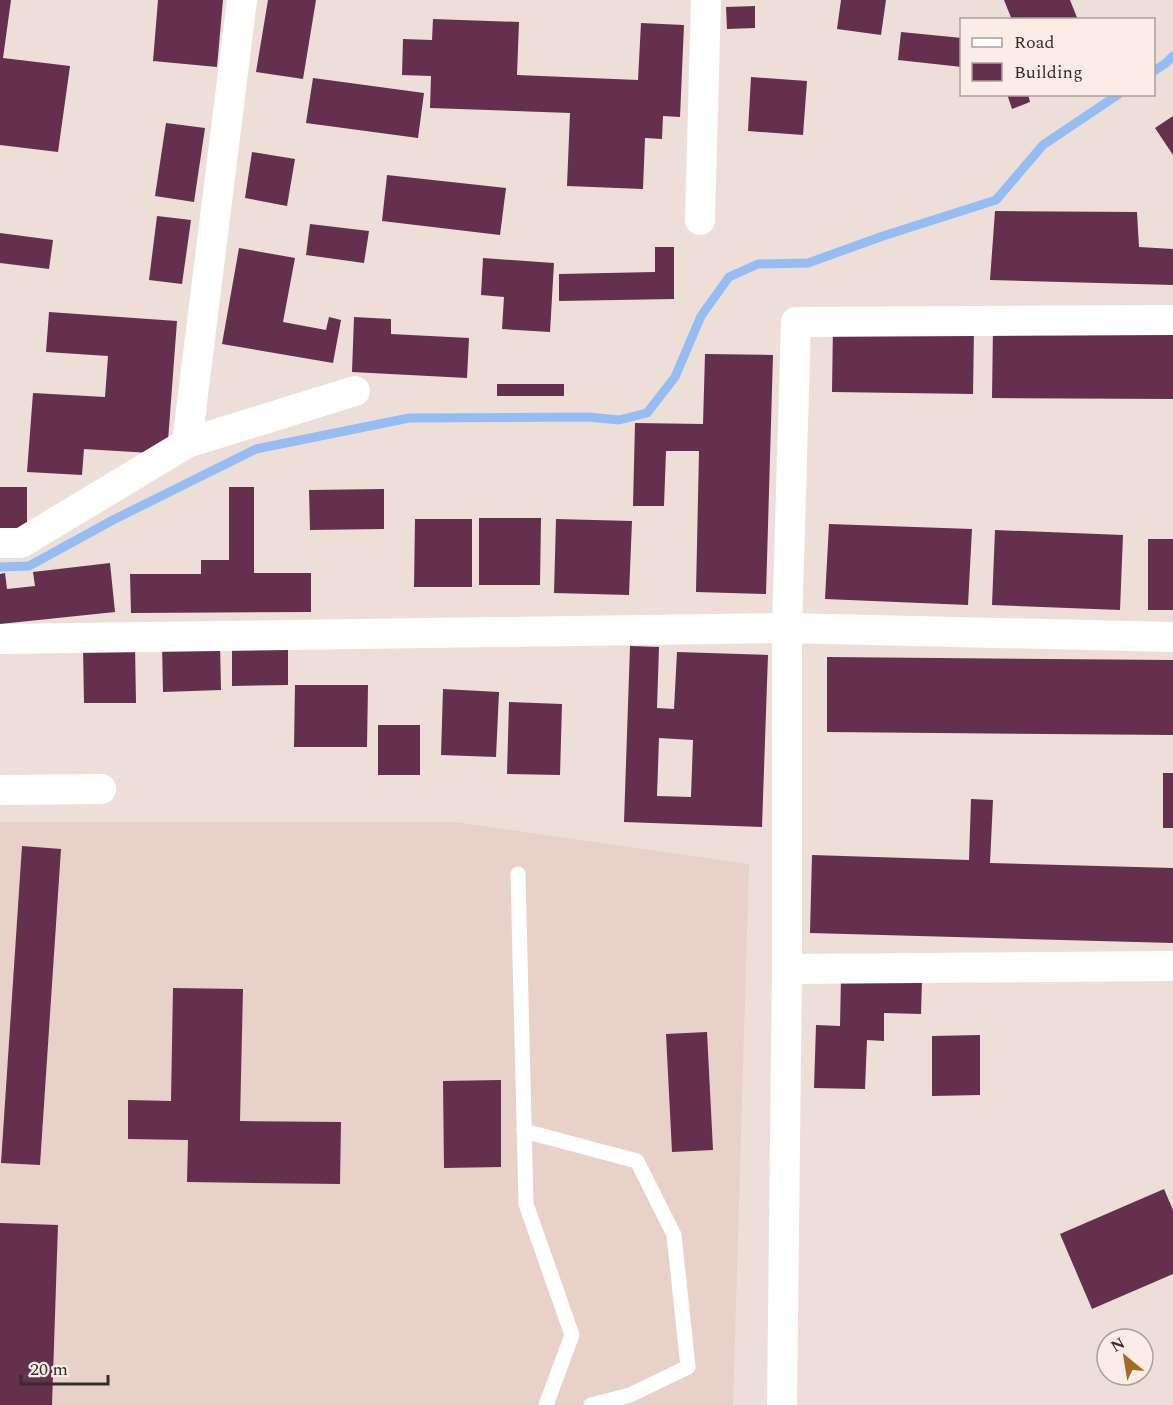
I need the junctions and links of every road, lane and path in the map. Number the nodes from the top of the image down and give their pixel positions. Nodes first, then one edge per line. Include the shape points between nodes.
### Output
1 (242, 0) edge
2 (706, 0) edge
3 (700, 220) dead end
4 (1173, 320) edge
5 (355, 391) dead end
6 (187, 443) junction
7 (0, 543) edge
8 (787, 628) junction
9 (1173, 637) edge
10 (0, 639) edge
11 (101, 789) dead end
12 (0, 790) edge
13 (518, 874) dead end
14 (1173, 966) edge
15 (787, 969) junction
16 (524, 1131) junction
17 (634, 1400) edge
18 (546, 1405) edge
19 (591, 1405) edge
20 (783, 1405) edge

1 - 6 street
2 - 3 street
4 - 8 street via 796,322
5 - 6 street
6 - 7 street via 21,543
8 - 9 street
8 - 10 street
8 - 15 street
11 - 12 street
13 - 16 lane
14 - 15 street
15 - 20 street
16 - 17 lane via 637,1161 674,1235 687,1367
16 - 18 lane via 526,1204 572,1335
17 - 19 lane

